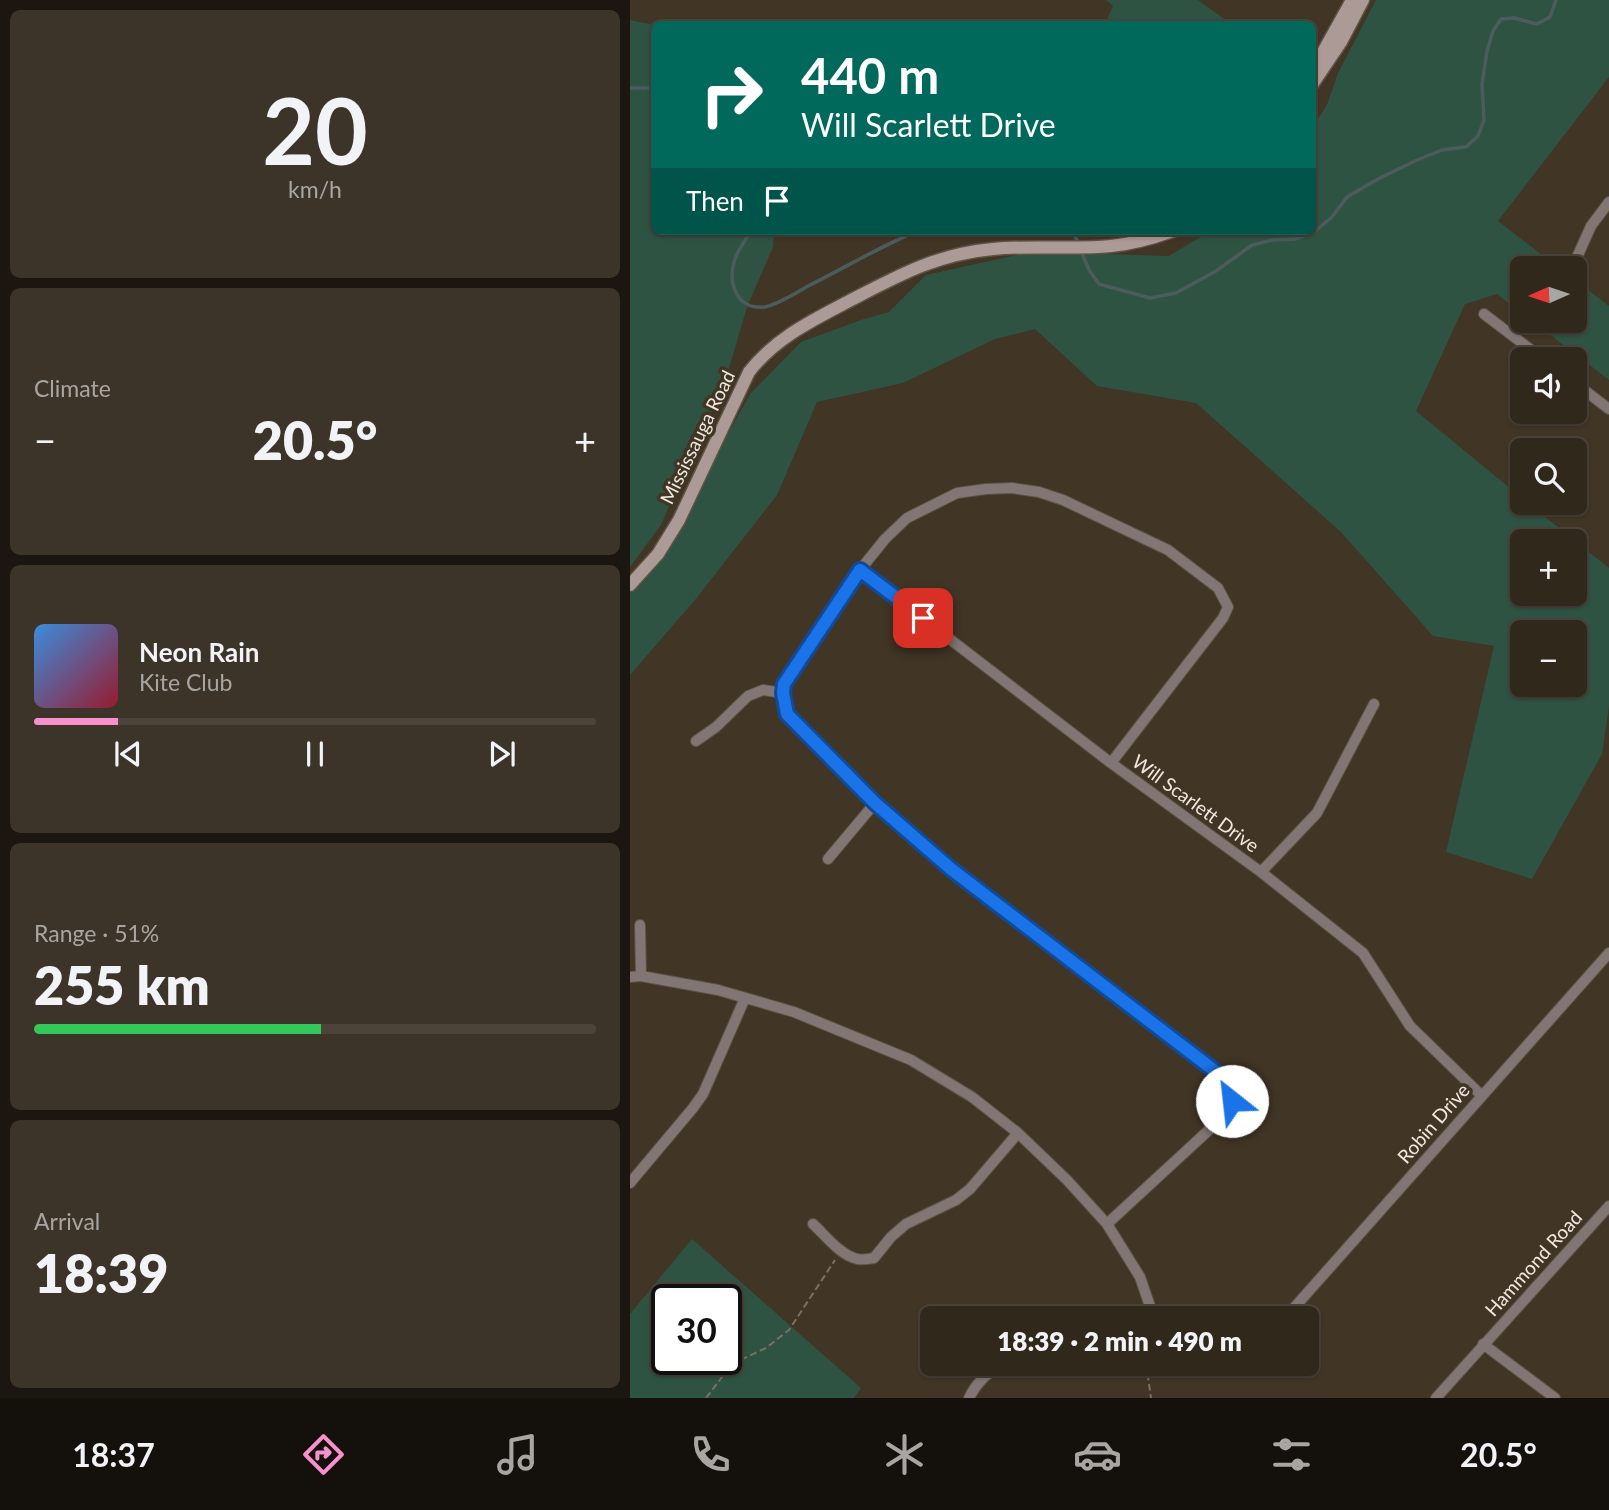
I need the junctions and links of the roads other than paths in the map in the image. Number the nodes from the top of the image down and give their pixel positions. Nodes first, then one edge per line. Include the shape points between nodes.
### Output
1 (1352, 0) edge
2 (1363, 0) edge
3 (1316, 64) edge
4 (1316, 79) edge
5 (1609, 202) edge
6 (1162, 235) edge
7 (1578, 255) dead end
8 (1484, 314) dead end
9 (1527, 347) edge
10 (1587, 392) edge
11 (1609, 409) edge
12 (860, 570) junction
13 (630, 585) edge
14 (783, 693) junction
15 (1374, 704) dead end
16 (696, 741) dead end
17 (1111, 763) junction
18 (875, 803) junction
19 (828, 859) dead end
20 (1261, 872) junction
21 (640, 925) dead end
22 (1609, 953) edge
23 (635, 976) edge
24 (745, 998) junction
25 (1481, 1095) junction
26 (1018, 1133) junction
27 (630, 1183) edge
28 (1609, 1206) edge
29 (813, 1224) dead end
30 (1107, 1224) junction
31 (1151, 1306) edge
32 (1296, 1306) edge
33 (1483, 1344) junction
34 (986, 1376) edge
35 (968, 1398) edge
36 (1436, 1398) edge
37 (1555, 1398) edge

1 - 3 main road
2 - 4 main road
5 - 7 street
6 - 13 main road, Mississauga Road via 1111,246 994,249 924,264 786,336 749,372 679,520 658,554
8 - 9 street
10 - 11 street
12 - 14 street via 784,684
12 - 17 street, Will Scarlett Drive
12 - 17 street via 907,518 957,493 986,489 1012,488 1063,500 1168,550 1218,589 1228,607
14 - 16 street via 763,690 748,696
14 - 18 street via 787,714
15 - 20 street via 1317,813
17 - 20 street, Will Scarlett Drive
18 - 19 street
18 - 30 street via 951,869 1224,1078 1231,1090 1232,1101 1223,1117
20 - 25 street, Will Scarlett Drive via 1363,953 1410,1026
21 - 23 street
22 - 25 street, Robin Drive
23 - 24 street
24 - 26 street via 794,1012 911,1060 972,1097
24 - 27 street via 703,1094
25 - 32 street, Robin Drive
26 - 29 street via 970,1189 906,1224 874,1258 850,1256
26 - 30 street
28 - 33 street, Hammond Road
30 - 31 street via 1140,1277
33 - 36 street, Hammond Road
33 - 37 street, Hammond Road
34 - 35 street

